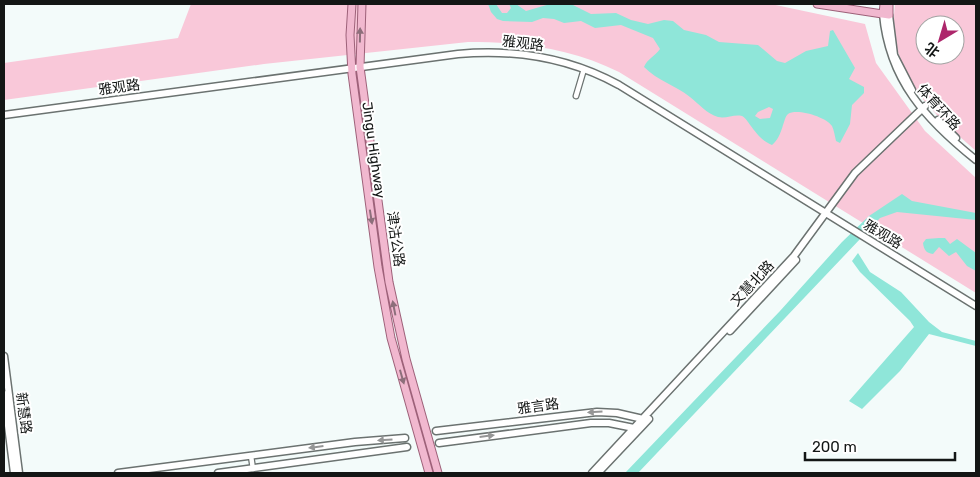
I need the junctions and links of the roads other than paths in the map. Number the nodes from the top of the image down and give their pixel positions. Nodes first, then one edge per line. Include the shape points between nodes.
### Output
1 (352, 4) edge
2 (362, 4) edge
3 (817, 4) edge
4 (884, 4) edge
5 (889, 4) edge
6 (886, 15) junction
7 (351, 66) junction
8 (360, 66) junction
9 (585, 68) junction
10 (576, 96) dead end
11 (925, 109) junction
12 (4, 114) edge
13 (976, 155) edge
14 (976, 160) edge
15 (828, 213) junction
16 (976, 304) edge
17 (4, 356) edge
18 (4, 394) edge
19 (643, 419) junction
20 (634, 428) junction
21 (436, 431) dead end
22 (405, 438) dead end
23 (365, 442) junction
24 (439, 443) dead end
25 (407, 447) dead end
26 (368, 453) junction
27 (251, 456) junction
28 (252, 469) junction
29 (135, 472) edge
30 (14, 473) edge
31 (19, 473) edge
32 (118, 473) edge
33 (218, 473) edge
34 (429, 473) edge
35 (438, 473) edge
36 (592, 473) edge
37 (598, 473) edge

1 - 7 main road, Jingu Highway
8 -> 2 main road, 津沽公路
3 - 6 main road
4 - 6 main road, 体育环路
5 - 6 main road, 体育环路
6 - 11 main road, 体育环路 via 887,44 894,65 904,85
7 - 8 main road, 雅观路
7 - 12 main road, 雅观路
7 -> 34 main road, Jingu Highway via 386,314
8 - 9 main road, 雅观路 via 486,52 544,57
35 -> 8 main road, 津沽公路 via 394,309
9 - 10 street
9 - 15 main road, 雅观路 via 632,93
11 - 13 main road, 体育环路
11 - 14 main road, 体育环路
11 - 15 main road, 文慧北路 via 861,166
15 - 16 main road, 雅观路
15 - 19 main road, 文慧北路 via 794,256
15 - 37 main road, 文慧北路 via 812,240 785,273
17 - 31 main road, 新慧路
18 - 30 main road, 新慧路
19 - 20 main road, 文慧北路
19 -> 21 main road, 雅言路 via 597,412
24 -> 20 main road, 雅言路 via 591,423
20 - 36 main road, 文慧北路
22 -> 23 main road
23 - 26 street
23 -> 27 main road
25 - 26 main road
26 - 28 main road
27 - 28 street
27 - 29 main road
28 - 33 main road
29 - 32 main road

